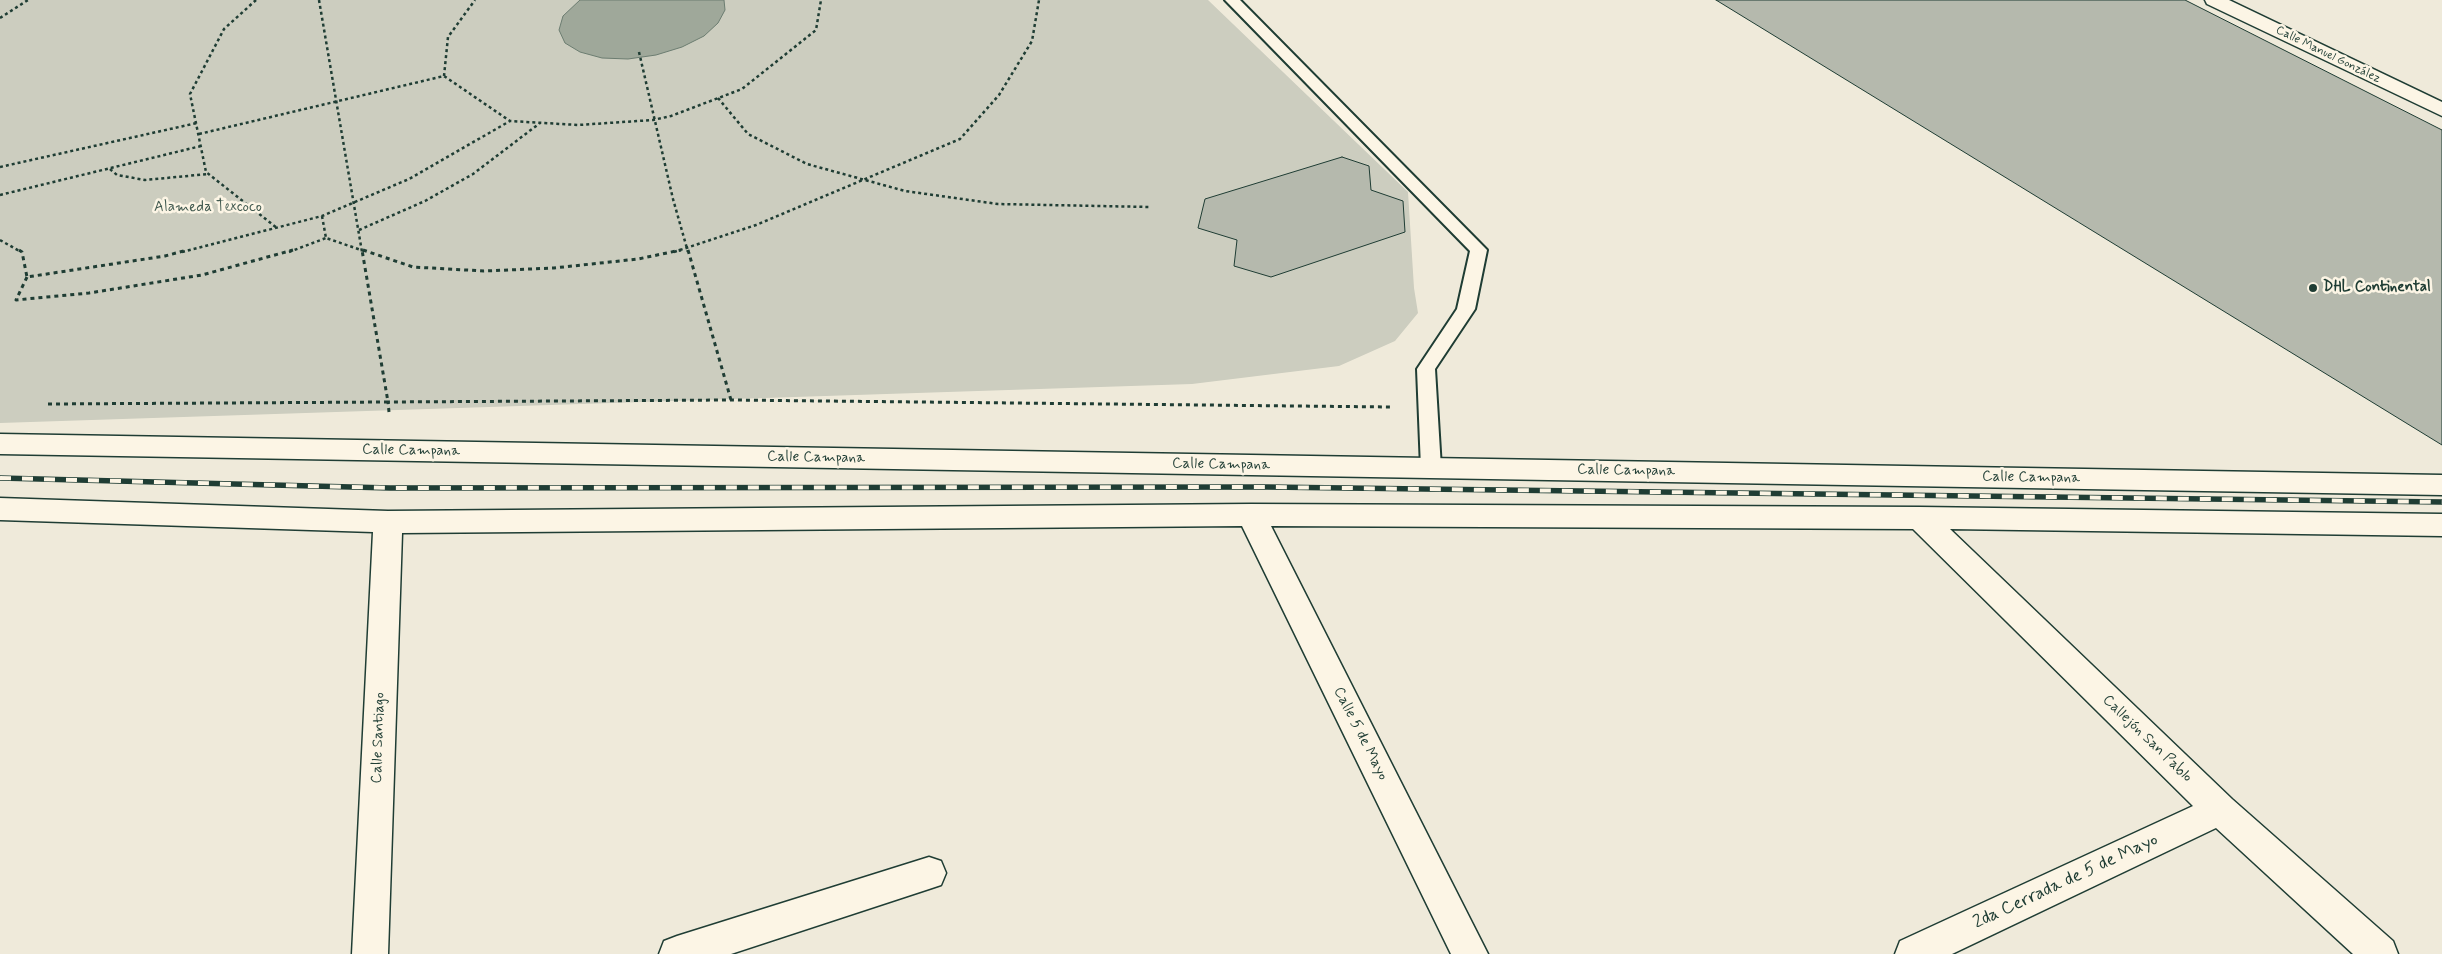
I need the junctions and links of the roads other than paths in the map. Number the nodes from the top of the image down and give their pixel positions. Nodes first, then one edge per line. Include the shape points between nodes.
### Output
1 (1232, 0) edge
2 (2214, 0) edge
3 (2442, 110) edge
4 (0, 444) edge
5 (1431, 468) junction
6 (2442, 485) edge
7 (0, 509) edge
8 (1251, 515) junction
9 (1920, 518) junction
10 (388, 522) junction
11 (2442, 525) edge
12 (2220, 810) junction
13 (929, 873) dead end
14 (370, 954) edge
15 (677, 954) edge
16 (1470, 954) edge
17 (1913, 954) edge
18 (2380, 954) edge

1 - 5 lane via 1479,250 1466,309 1426,368
2 - 3 street, Calle Manuel González
4 - 5 street, Calle Campana
5 - 6 street, Calle Campana
7 - 10 street
8 - 9 street
8 - 10 street
8 - 16 street, Calle 5 de Mayo
9 - 11 street
9 - 12 street, Callejón San Pablo
10 - 14 street, Calle Santiago
12 - 17 street, 2da Cerrada de 5 de Mayo
12 - 18 street, Callejón San Pablo
13 - 15 street

